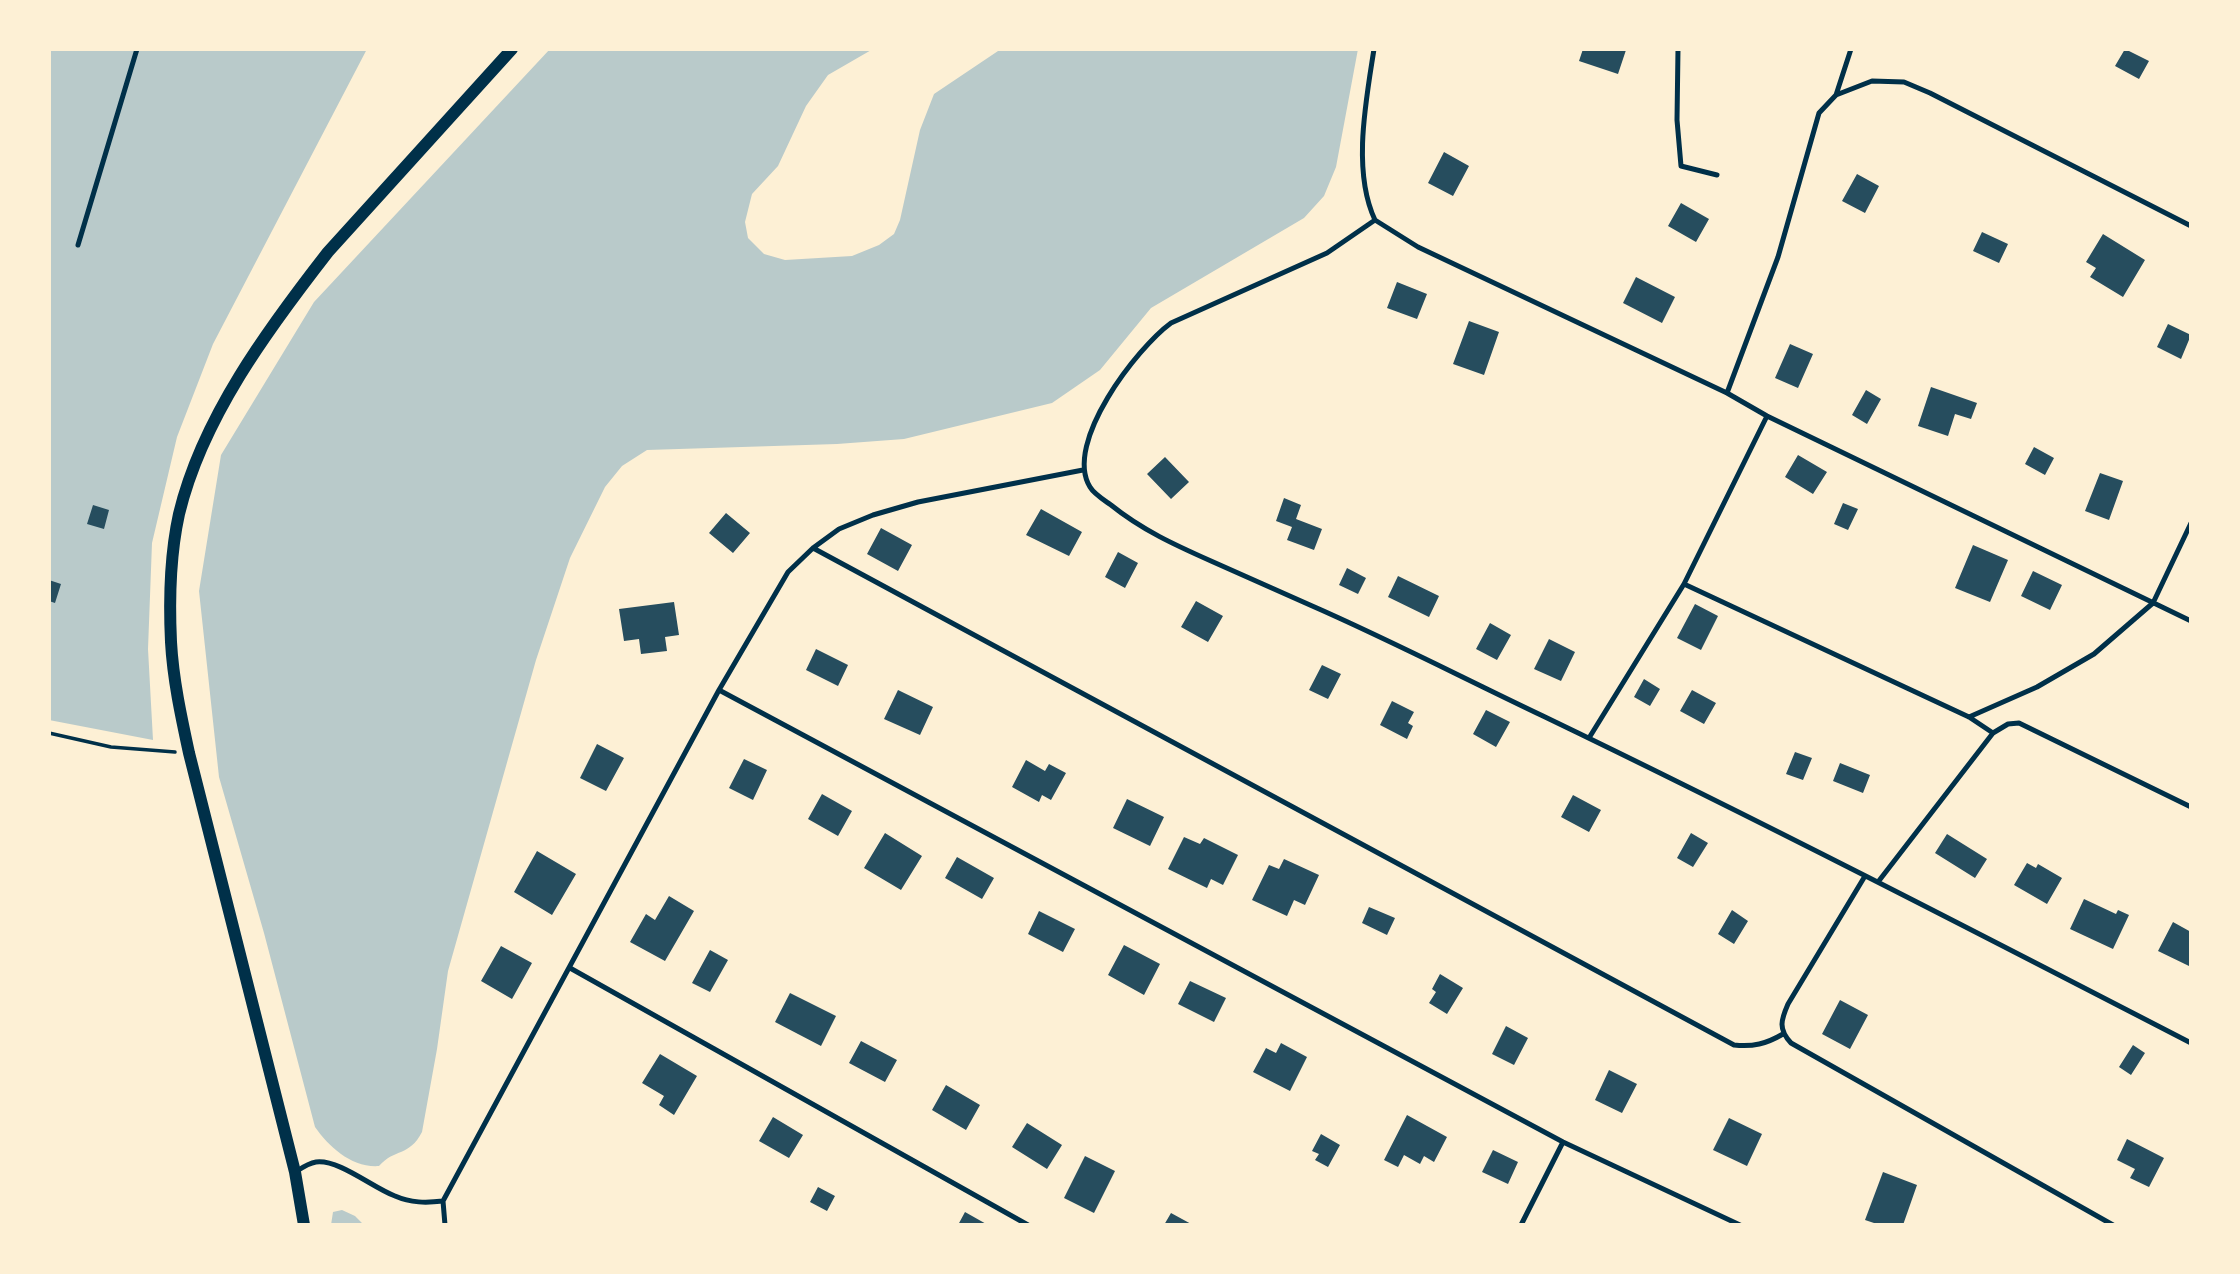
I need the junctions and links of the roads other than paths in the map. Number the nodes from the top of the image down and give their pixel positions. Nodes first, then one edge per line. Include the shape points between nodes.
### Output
1 (137, 49) edge
2 (512, 49) edge
3 (1374, 49) edge
4 (1678, 49) edge
5 (1851, 49) edge
6 (1836, 95) junction
7 (1717, 175) dead end
8 (1375, 220) junction
9 (2191, 226) edge
10 (78, 245) dead end
11 (1727, 393) junction
12 (1767, 416) junction
13 (1083, 470) junction
14 (2191, 523) edge
15 (813, 548) junction
16 (1684, 584) junction
17 (2153, 603) junction
18 (2191, 621) edge
19 (719, 690) junction
20 (1969, 717) junction
21 (1993, 733) junction
22 (1589, 738) junction
23 (2191, 807) edge
24 (1865, 876) junction
25 (1878, 882) junction
26 (570, 968) junction
27 (1783, 1034) junction
28 (2191, 1043) edge
29 (1563, 1142) junction
30 (295, 1172) junction
31 (443, 1201) junction
32 (304, 1225) edge
33 (445, 1225) edge
34 (1028, 1225) edge
35 (1521, 1225) edge
36 (1740, 1225) edge
37 (2113, 1225) edge

1 - 10 lane
2 - 30 street via 302,286 209,430 179,516 171,584 171,646 180,712
3 - 8 lane via 1363,171
4 - 7 lane via 1681,166
5 - 6 lane
6 - 9 lane via 1872,81 1903,82
6 - 11 lane via 1819,113 1778,257
8 - 11 lane via 1418,247
8 - 13 lane via 1326,253 1156,334 1095,421 1085,446
11 - 12 lane
12 - 16 lane
12 - 17 lane
13 - 15 lane via 918,502 839,529
13 - 22 lane via 1091,489 1156,537 1326,612
14 - 17 lane
15 - 19 lane via 788,572
15 - 27 lane via 1734,1045 1769,1043
16 - 20 lane
16 - 22 lane
17 - 18 lane
17 - 20 lane via 2084,660
19 - 26 lane
19 - 29 lane
20 - 21 lane
21 - 23 lane via 2020,723
21 - 25 lane
22 - 24 lane
24 - 25 lane
24 - 27 lane via 1788,1004
25 - 28 lane
26 - 31 lane
26 - 34 lane
27 - 37 lane via 1791,1043
29 - 35 lane
29 - 36 lane
30 - 31 lane via 319,1161 409,1201
30 - 32 street
31 - 33 lane

